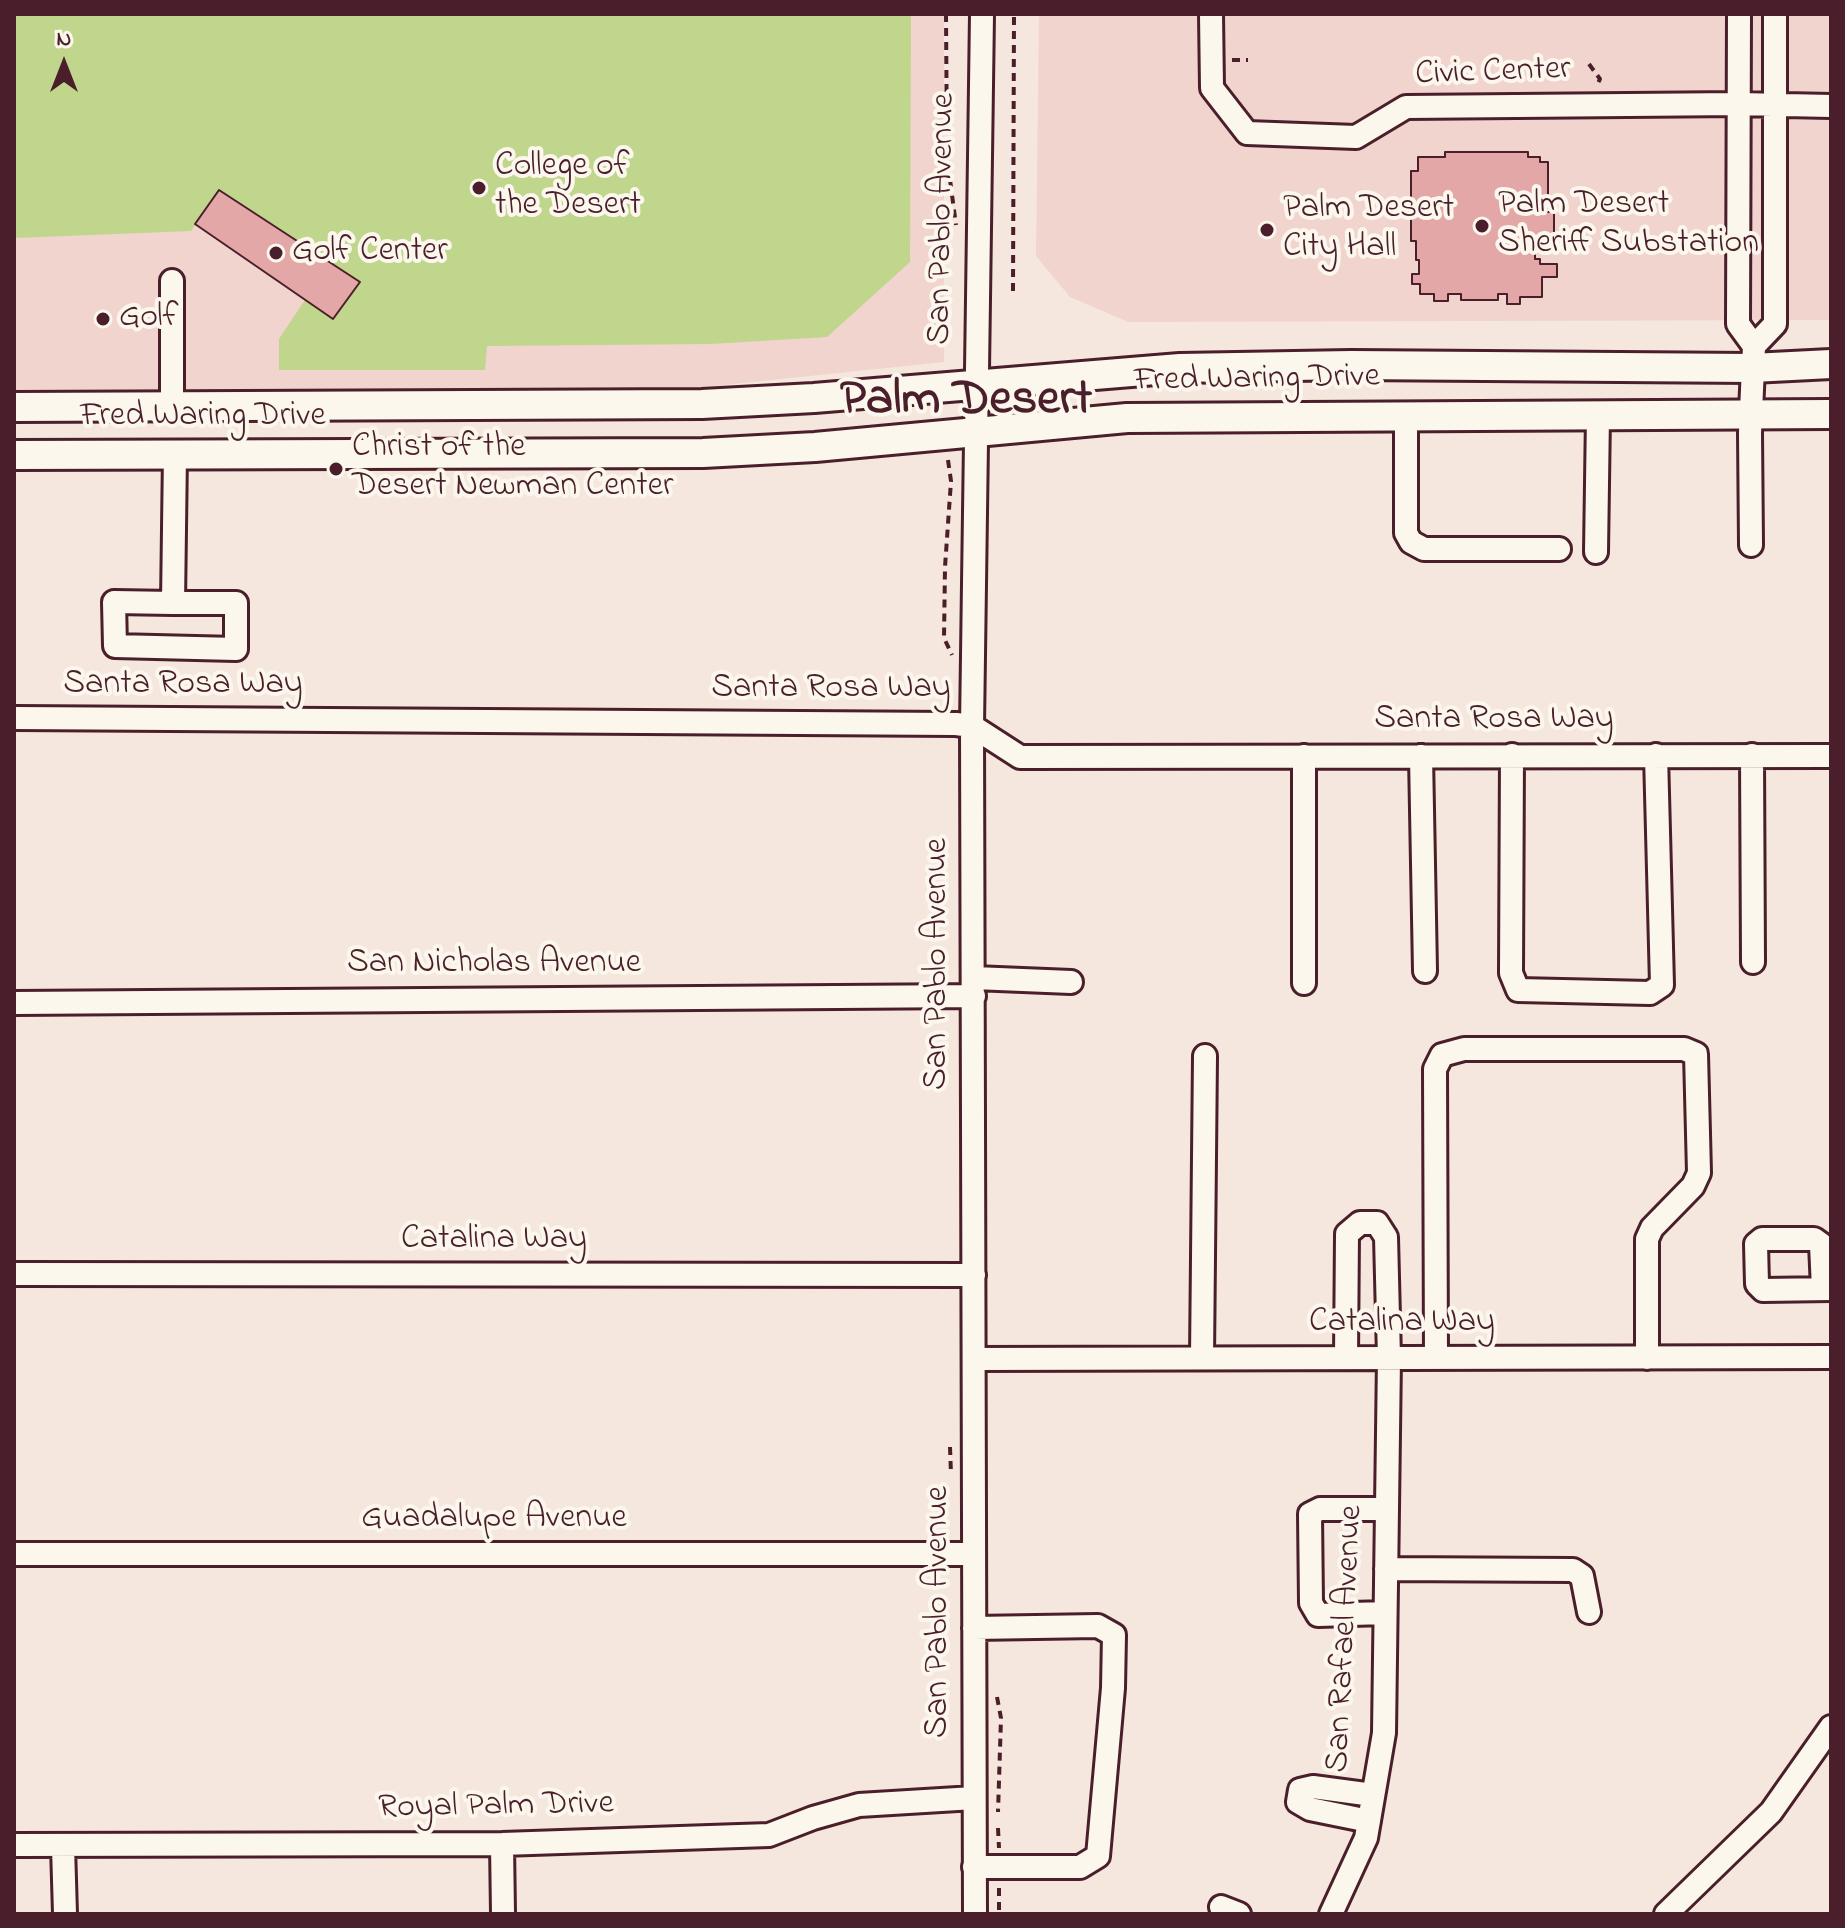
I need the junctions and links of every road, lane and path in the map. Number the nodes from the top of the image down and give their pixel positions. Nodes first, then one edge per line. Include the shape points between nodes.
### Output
1 (946, 14) edge
2 (982, 14) edge
3 (1014, 14) edge
4 (1211, 14) edge
5 (1739, 14) edge
6 (1775, 14) edge
7 (1738, 104) junction
8 (1776, 104) junction
9 (1831, 106) edge
10 (958, 237) dead end
11 (172, 281) dead end
12 (1013, 291) dead end
13 (1753, 357) junction
14 (1831, 364) edge
15 (976, 383) junction
16 (172, 406) junction
17 (14, 407) edge
18 (1751, 414) junction
19 (1831, 414) edge
20 (1598, 415) junction
21 (1406, 416) junction
22 (975, 432) junction
23 (175, 454) junction
24 (14, 455) edge
25 (1751, 545) dead end
26 (1559, 549) dead end
27 (1596, 552) dead end
28 (173, 603) junction
29 (14, 718) edge
30 (972, 726) junction
31 (1512, 755) junction
32 (1656, 755) junction
33 (1752, 755) junction
34 (1304, 756) junction
35 (1421, 756) junction
36 (1831, 756) edge
37 (1753, 962) dead end
38 (1425, 971) dead end
39 (1071, 982) dead end
40 (1304, 983) dead end
41 (974, 987) junction
42 (14, 1003) edge
43 (1205, 1056) dead end
44 (14, 1274) edge
45 (974, 1275) junction
46 (1831, 1357) edge
47 (1202, 1358) junction
48 (1346, 1358) junction
49 (1389, 1358) junction
50 (1436, 1358) junction
51 (1647, 1358) junction
52 (974, 1359) junction
53 (1387, 1509) junction
54 (14, 1554) edge
55 (974, 1554) junction
56 (1386, 1569) junction
57 (1589, 1612) dead end
58 (1385, 1613) junction
59 (974, 1628) junction
60 (1831, 1727) edge
61 (1373, 1795) junction
62 (974, 1798) junction
63 (1369, 1821) junction
64 (502, 1844) junction
65 (14, 1845) edge
66 (63, 1846) junction
67 (974, 1867) junction
68 (65, 1914) edge
69 (503, 1914) edge
70 (975, 1914) edge
71 (1331, 1914) edge
72 (1666, 1914) edge

1 - 10 path via 947,157
2 - 15 street, San Pablo Avenue
3 - 12 path
4 - 7 street, Civic Center via 1212,88 1247,133 1356,137 1406,107
5 - 7 street
6 - 8 street
7 - 8 street, Civic Center
7 - 13 street via 1738,324
8 - 9 street, Civic Center
8 - 13 street via 1775,324
11 - 16 street
13 - 14 main road, Fred Waring Drive
13 - 15 main road, Fred Waring Drive via 1180,368
13 - 18 street
15 - 16 main road, Fred Waring Drive via 702,404
15 - 22 street, San Pablo Avenue
16 - 17 main road, Fred Waring Drive
18 - 19 main road, Fred Waring Drive
18 - 20 main road, Fred Waring Drive
18 - 25 street
20 - 21 main road, Fred Waring Drive
20 - 27 street
21 - 22 main road, Fred Waring Drive via 1127,418
21 - 26 street via 1406,533 1411,542 1424,549
22 - 23 main road, Fred Waring Drive via 703,453
22 - 30 street, San Pablo Avenue
23 - 24 main road, Fred Waring Drive
23 - 28 street
28 - 28 street via 114,602 115,646 236,649 236,603
29 - 30 street, Santa Rosa Way
30 - 34 street, Santa Rosa Way via 1020,757
30 - 41 street, San Pablo Avenue
31 - 32 street, Santa Rosa Way
31 - 32 street via 1511,973 1518,990 1650,993 1662,985
31 - 35 street, Santa Rosa Way
32 - 33 street, Santa Rosa Way
33 - 36 street, Santa Rosa Way
33 - 37 street
34 - 35 street, Santa Rosa Way
34 - 40 street
35 - 38 street
39 - 41 street, San Nicholas Avenue
41 - 42 street, San Nicholas Avenue
41 - 45 street, San Pablo Avenue
43 - 47 street
44 - 45 street, Catalina Way
45 - 52 street, San Pablo Avenue
46 - 51 street, Catalina Way
47 - 48 street, Catalina Way
47 - 52 street, Catalina Way
48 - 49 street, Catalina Way
48 - 49 street, San Rafael Avenue via 1347,1234 1360,1223 1377,1223 1386,1237
49 - 50 street, Catalina Way
49 - 53 street, San Rafael Avenue
50 - 51 street, Catalina Way
50 - 51 street via 1435,1069 1442,1055 1464,1049 1684,1049 1696,1054 1699,1173 1647,1239
52 - 55 street, San Pablo Avenue
53 - 56 street, San Rafael Avenue
53 - 58 street via 1320,1509 1310,1514 1311,1603 1318,1615
54 - 55 street, Guadalupe Avenue
55 - 59 street, San Pablo Avenue
56 - 57 street via 1573,1570 1582,1576
56 - 58 street, San Rafael Avenue
58 - 61 street, San Rafael Avenue via 1384,1733
59 - 62 street, San Pablo Avenue
59 - 67 street via 1098,1626 1114,1635 1098,1856 1080,1867
60 - 72 street via 1771,1812
61 - 63 street, San Rafael Avenue
61 - 63 street via 1311,1798
62 - 64 street, Royal Palm Drive via 859,1805 769,1835
62 - 67 street, San Pablo Avenue
63 - 71 street, San Rafael Avenue
64 - 66 street, Royal Palm Drive
64 - 69 street
65 - 66 street, Royal Palm Drive
66 - 68 street
67 - 70 street, San Pablo Avenue

